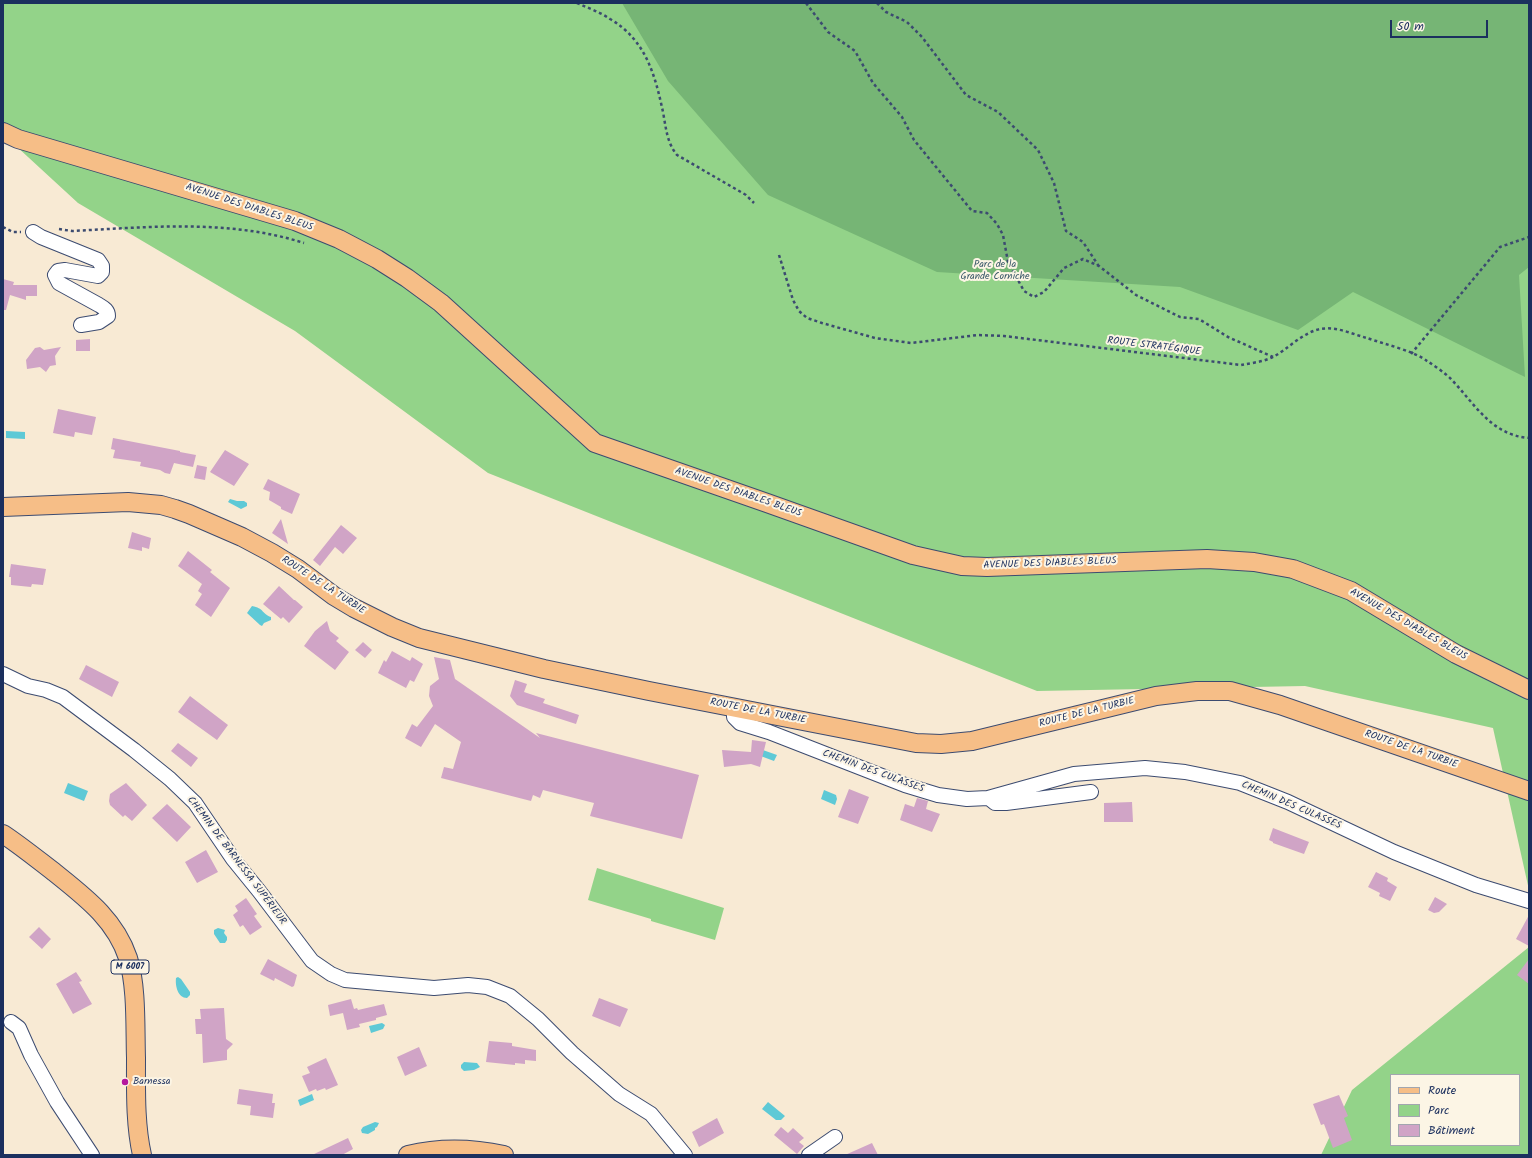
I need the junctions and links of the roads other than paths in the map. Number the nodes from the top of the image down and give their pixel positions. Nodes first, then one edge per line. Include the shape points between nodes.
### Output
1 (3, 132) edge
2 (33, 232) road end
3 (81, 325) dead end
4 (3, 507) edge
5 (3, 674) edge
6 (1529, 690) edge
7 (734, 707) junction
8 (1529, 791) edge
9 (1091, 792) dead end
10 (988, 798) junction
11 (3, 834) edge
12 (1529, 901) edge
13 (11, 1022) dead end
14 (835, 1137) dead end
15 (92, 1155) edge
16 (142, 1155) edge
17 (408, 1155) edge
18 (504, 1155) edge
19 (685, 1155) edge
20 (809, 1155) edge

1 - 6 main road, AVENUE DES DIABLES BLEUS via 18,139 295,221 339,239 377,259 441,303 579,429 602,446 913,555 962,566 1207,559 1254,562 1293,569 1351,591 1456,654
2 - 3 street via 98,260 102,266 102,272 98,276 65,270 58,271 55,276 59,284 99,305 108,313 108,316 99,322
4 - 7 main road, ROUTE DE LA TURBIE via 128,502 161,505 226,530 266,550 354,608 419,638 544,669
5 - 19 street, CHEMIN DE BARNESSA SUPÉRIEUR via 63,698 170,779 195,803 233,860 312,961 345,980 434,988 487,986 510,996 619,1094 651,1114
7 - 8 main road, ROUTE DE LA TURBIE via 916,743 941,744 972,741 1156,696 1197,691 1230,692 1280,705
7 - 10 street, CHEMIN DES CULASSES via 734,717 740,723 905,785 938,795 967,799
9 - 10 street via 1006,803 995,803
10 - 12 street, CHEMIN DES CULASSES via 1074,774 1145,768 1185,772 1240,783 1288,802 1394,852 1476,884
11 - 16 main road, M 6007 via 91,902 121,941 132,975
13 - 15 street via 19,1028 57,1102
14 - 20 street
17 - 18 main road via 440,1149 466,1148

